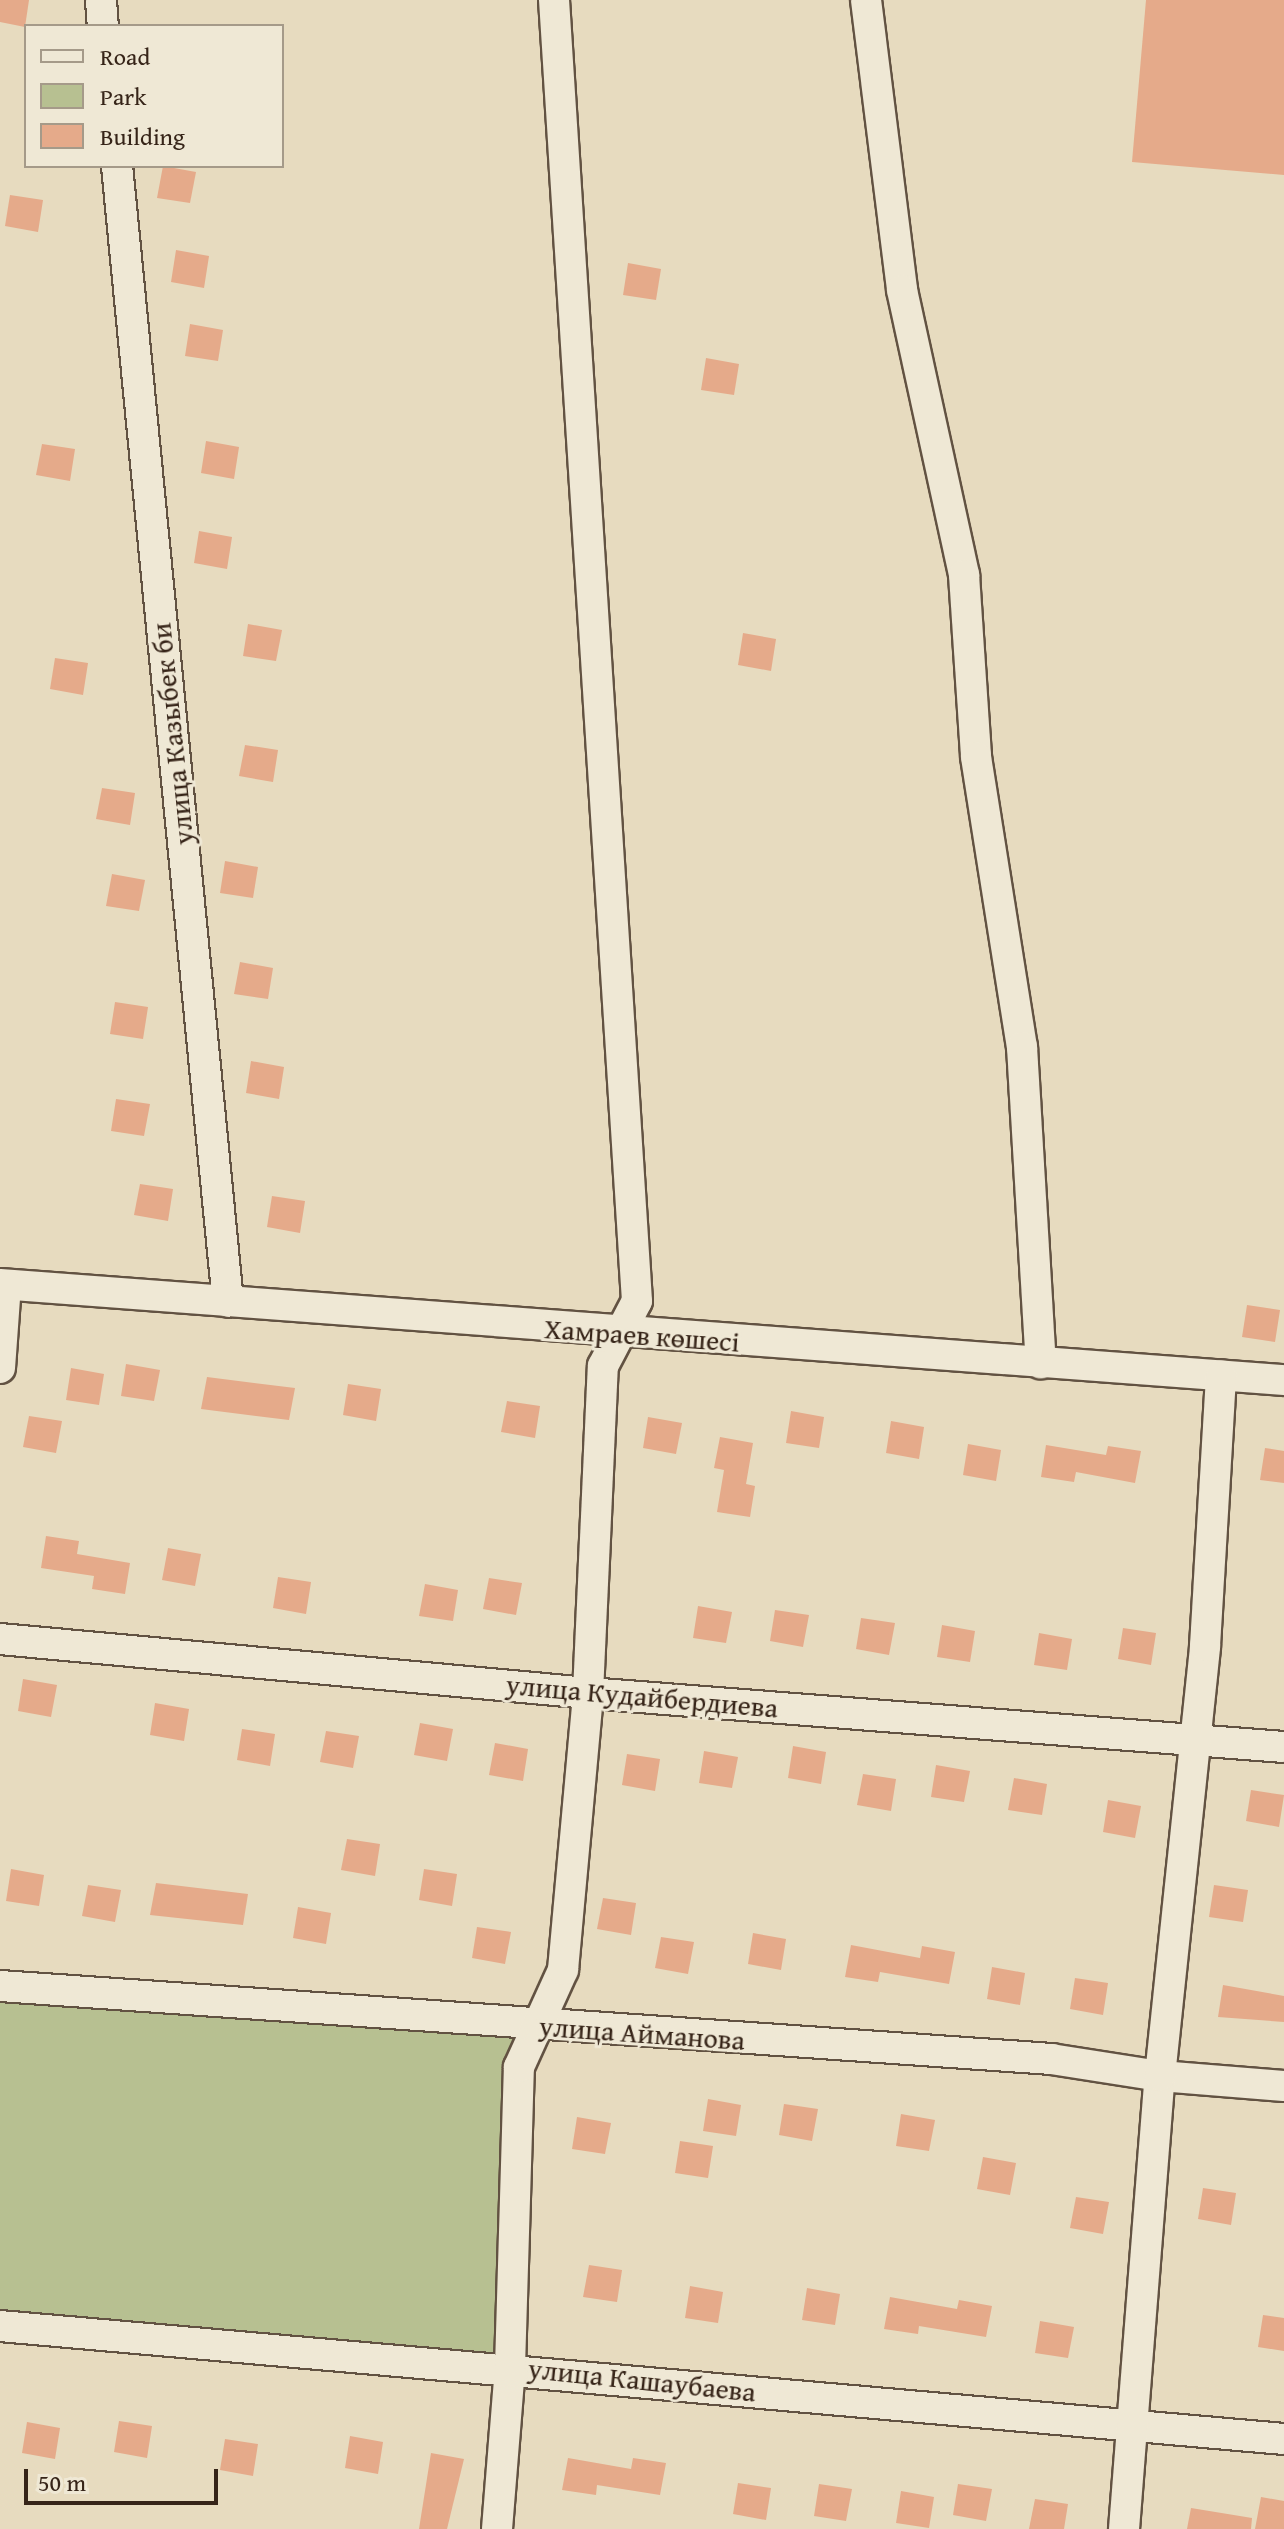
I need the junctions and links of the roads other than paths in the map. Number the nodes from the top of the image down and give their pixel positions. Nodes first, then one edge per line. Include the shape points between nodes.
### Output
1 (101, 0) edge
2 (554, 0) edge
3 (866, 0) edge
4 (103, 24) edge
5 (117, 168) edge
6 (3, 1284) edge
7 (228, 1302) junction
8 (621, 1334) junction
9 (1041, 1363) junction
10 (0, 1368) edge
11 (1221, 1375) junction
12 (1284, 1380) edge
13 (0, 1639) edge
14 (588, 1693) junction
15 (1192, 1739) junction
16 (1284, 1747) edge
17 (0, 1986) edge
18 (538, 2026) junction
19 (1160, 2076) junction
20 (1284, 2086) edge
21 (0, 2326) edge
22 (510, 2367) junction
23 (1131, 2429) junction
24 (1284, 2439) edge
25 (497, 2529) edge
26 (1124, 2529) edge

1 - 4 street
2 - 8 street via 637,1301
3 - 9 street via 902,290 964,575 976,757 1022,1047
5 - 7 street, улица Казыбек би
6 - 7 street, Хамраев көшесі
6 - 10 street
7 - 8 street, Хамраев көшесі
8 - 9 street, Хамраев көшесі
8 - 14 street via 603,1366
9 - 11 street, Хамраев көшесі
11 - 12 street, Хамраев көшесі
11 - 15 street via 1205,1646
13 - 14 street, улица Кудайбердиева
14 - 15 street, улица Кудайбердиева
14 - 18 street via 563,1970
15 - 16 street, улица Кудайбердиева
15 - 19 street
17 - 18 street, улица Айманова
18 - 19 street, улица Айманова via 1051,2059
18 - 22 street via 519,2067
19 - 20 street, улица Айманова
19 - 23 street
21 - 22 street, улица Кашаубаева
22 - 23 street, улица Кашаубаева
22 - 25 street
23 - 24 street, улица Кашаубаева
23 - 26 street

